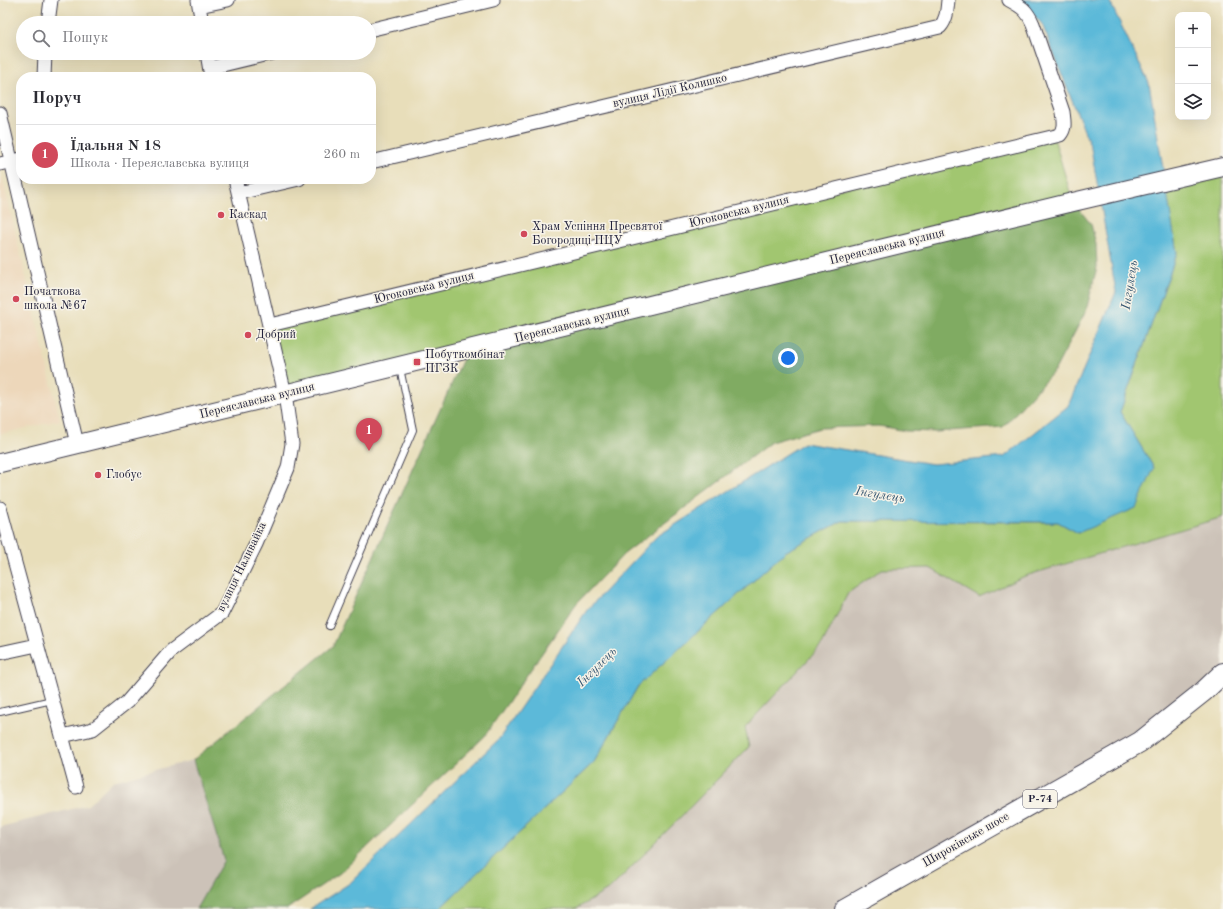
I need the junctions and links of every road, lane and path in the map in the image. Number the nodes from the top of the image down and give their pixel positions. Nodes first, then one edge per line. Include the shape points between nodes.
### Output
1 (51, 0) edge
2 (228, 0) edge
3 (493, 0) edge
4 (948, 0) edge
5 (1009, 0) edge
6 (199, 3) edge
7 (49, 16) edge
8 (201, 16) edge
9 (376, 28) edge
10 (45, 60) edge
11 (208, 60) edge
12 (250, 60) edge
13 (44, 72) edge
14 (210, 72) edge
15 (213, 72) edge
16 (0, 113) edge
17 (11, 161) edge
18 (376, 161) edge
19 (1223, 167) edge
20 (16, 182) edge
21 (16, 184) edge
22 (236, 184) edge
23 (278, 184) edge
24 (239, 193) junction
25 (270, 325) junction
26 (400, 367) junction
27 (285, 394) junction
28 (77, 444) junction
29 (0, 463) edge
30 (0, 508) edge
31 (328, 626) dead end
32 (37, 645) junction
33 (0, 654) edge
34 (1223, 673) edge
35 (52, 700) junction
36 (0, 712) edge
37 (62, 736) junction
38 (76, 786) dead end
39 (845, 909) edge

1 - 7 street
2 - 6 street
3 - 9 street
4 - 18 street, вулиця Лідії Колишко via 948,10 940,27
5 - 25 street, Югоковська вулиця via 1029,14 1033,24 1063,112 1065,122 1060,135
6 - 8 street
10 - 13 street
11 - 14 street
12 - 15 street
16 - 17 street
17 - 20 street
19 - 26 street, Переяславська вулиця
21 - 28 street
22 - 24 street, вулиця Наливайка
23 - 24 street
24 - 25 street, вулиця Наливайка
25 - 27 street, вулиця Наливайка
26 - 27 street, Переяславська вулиця
26 - 31 lane via 413,430
27 - 28 street, Переяславська вулиця
27 - 37 street, вулиця Наливайка via 292,444 288,468 256,544 222,613 171,650 127,702 93,729
28 - 29 street, Переяславська вулиця
30 - 32 street
32 - 33 street
32 - 35 street
34 - 39 main road, Широківське шосе / Р-74 via 1140,742
35 - 36 lane
35 - 37 street
37 - 38 street

